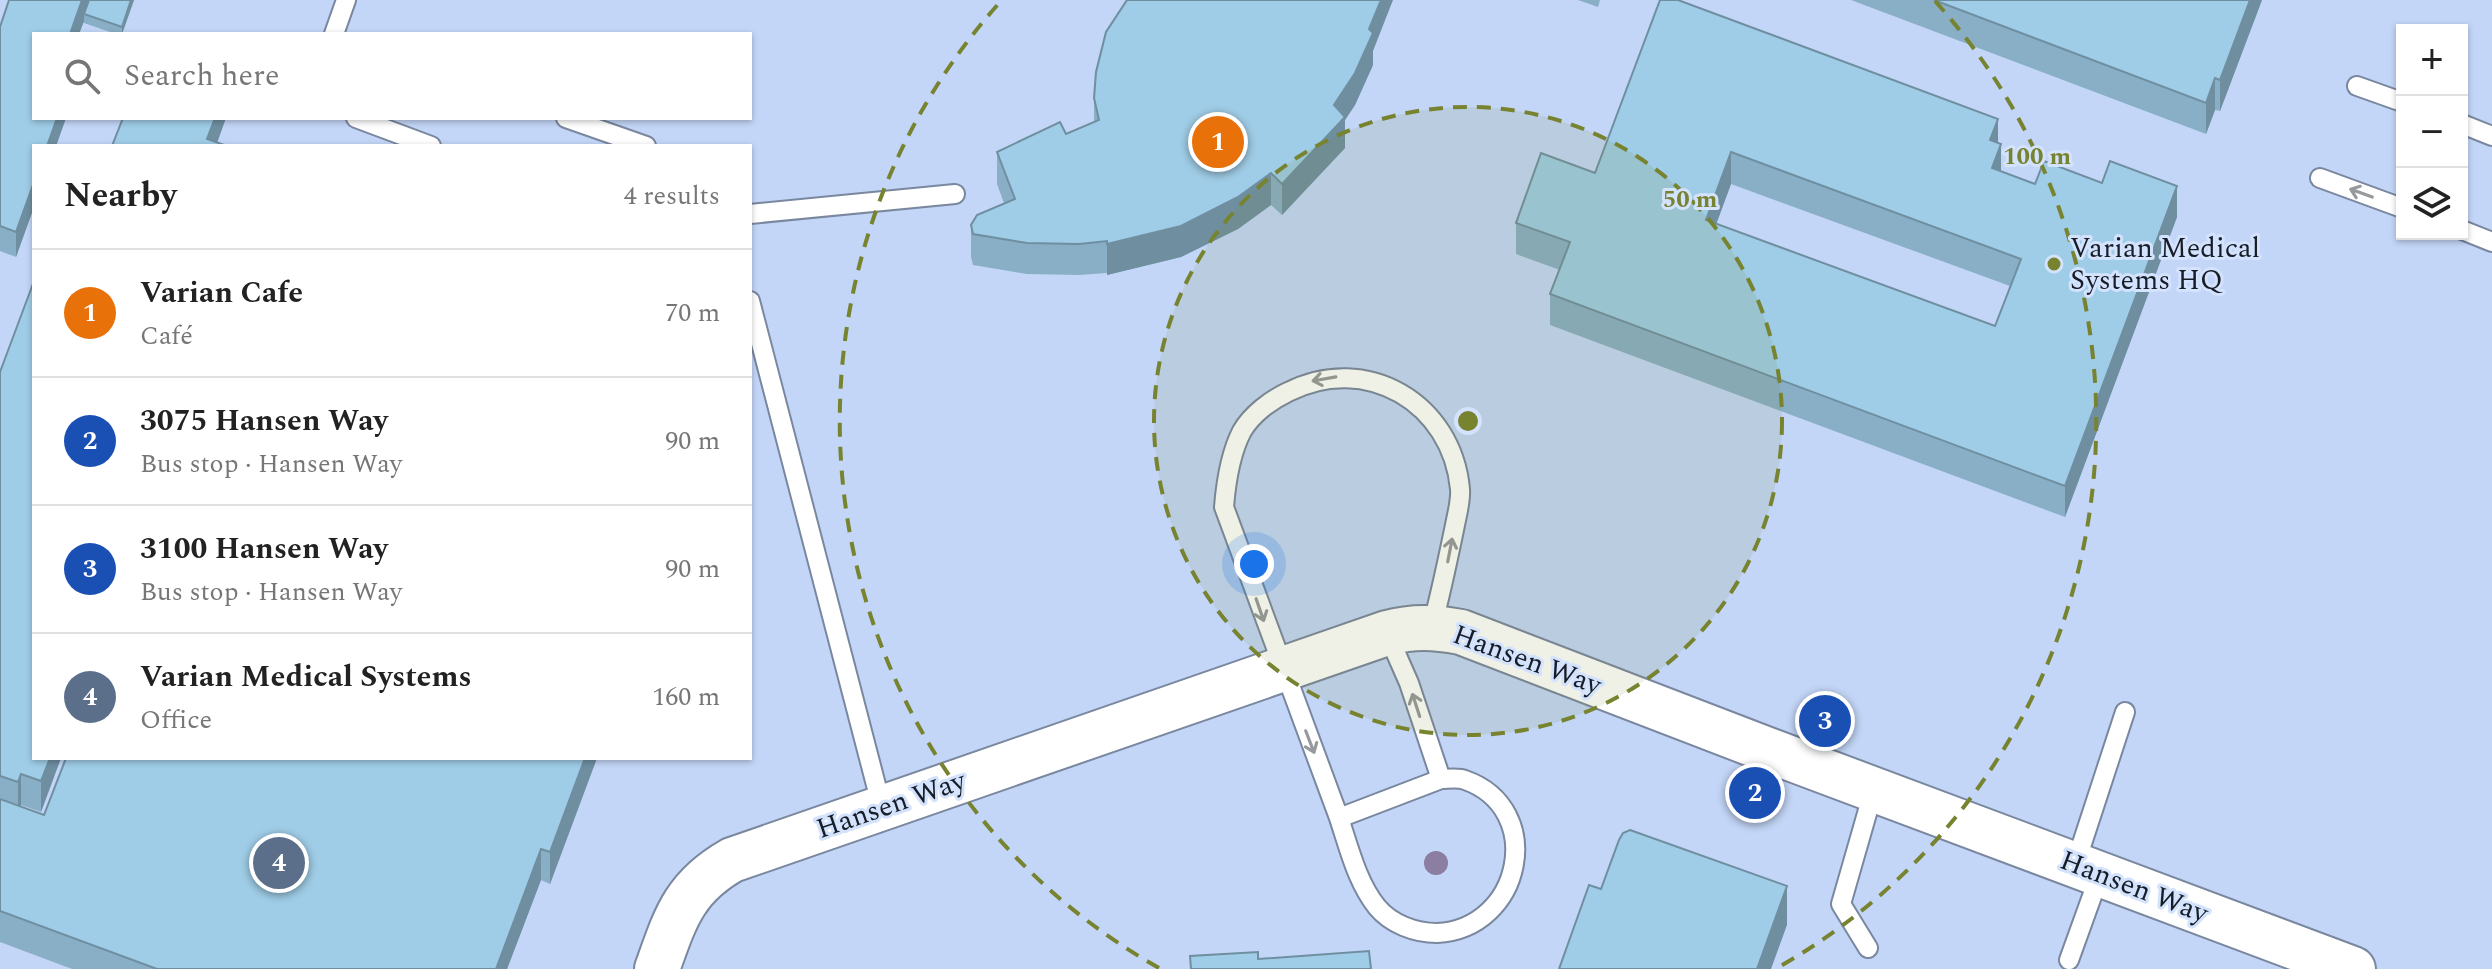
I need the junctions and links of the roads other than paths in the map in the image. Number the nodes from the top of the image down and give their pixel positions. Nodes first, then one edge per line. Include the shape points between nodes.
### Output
1 (346, 0) edge
2 (335, 32) edge
3 (2357, 86) dead end
4 (2396, 100) edge
5 (361, 120) edge
6 (572, 120) edge
7 (2468, 126) edge
8 (2492, 136) edge
9 (426, 144) edge
10 (640, 144) edge
11 (2320, 178) dead end
12 (955, 194) dead end
13 (2396, 206) edge
14 (752, 214) edge
15 (2468, 232) edge
16 (2492, 242) edge
17 (752, 309) edge
18 (1432, 626) junction
19 (1387, 633) junction
20 (1282, 670) junction
21 (2125, 712) dead end
22 (1441, 779) junction
23 (1874, 789) junction
24 (882, 808) junction
25 (1339, 818) junction
26 (2087, 869) junction
27 (1868, 948) dead end
28 (2069, 960) dead end
29 (657, 969) edge
30 (2353, 969) edge

1 - 2 lane
3 - 4 lane
5 - 9 lane
6 - 10 lane
7 - 8 lane
13 -> 11 lane
12 - 14 lane
15 - 16 lane
17 - 24 lane
18 - 19 street, Hansen Way
18 -> 20 lane via 1461,492 1453,453 1433,418 1406,396 1375,382 1340,377 1306,382 1270,401 1243,430 1226,480 1224,507
18 - 23 street, Hansen Way via 1461,632
19 - 20 street, Hansen Way
22 -> 19 lane
20 - 24 street, Hansen Way
20 -> 25 lane
21 - 26 lane
22 - 25 lane
22 - 25 lane via 1463,779 1486,791 1514,834 1516,860 1510,885 1496,907 1476,923 1451,932 1425,933 1400,925 1379,910 1364,889
23 - 26 street, Hansen Way
23 - 27 lane via 1841,904
24 - 29 street, Hansen Way via 711,872 683,901
26 - 28 lane
26 - 30 street, Hansen Way

